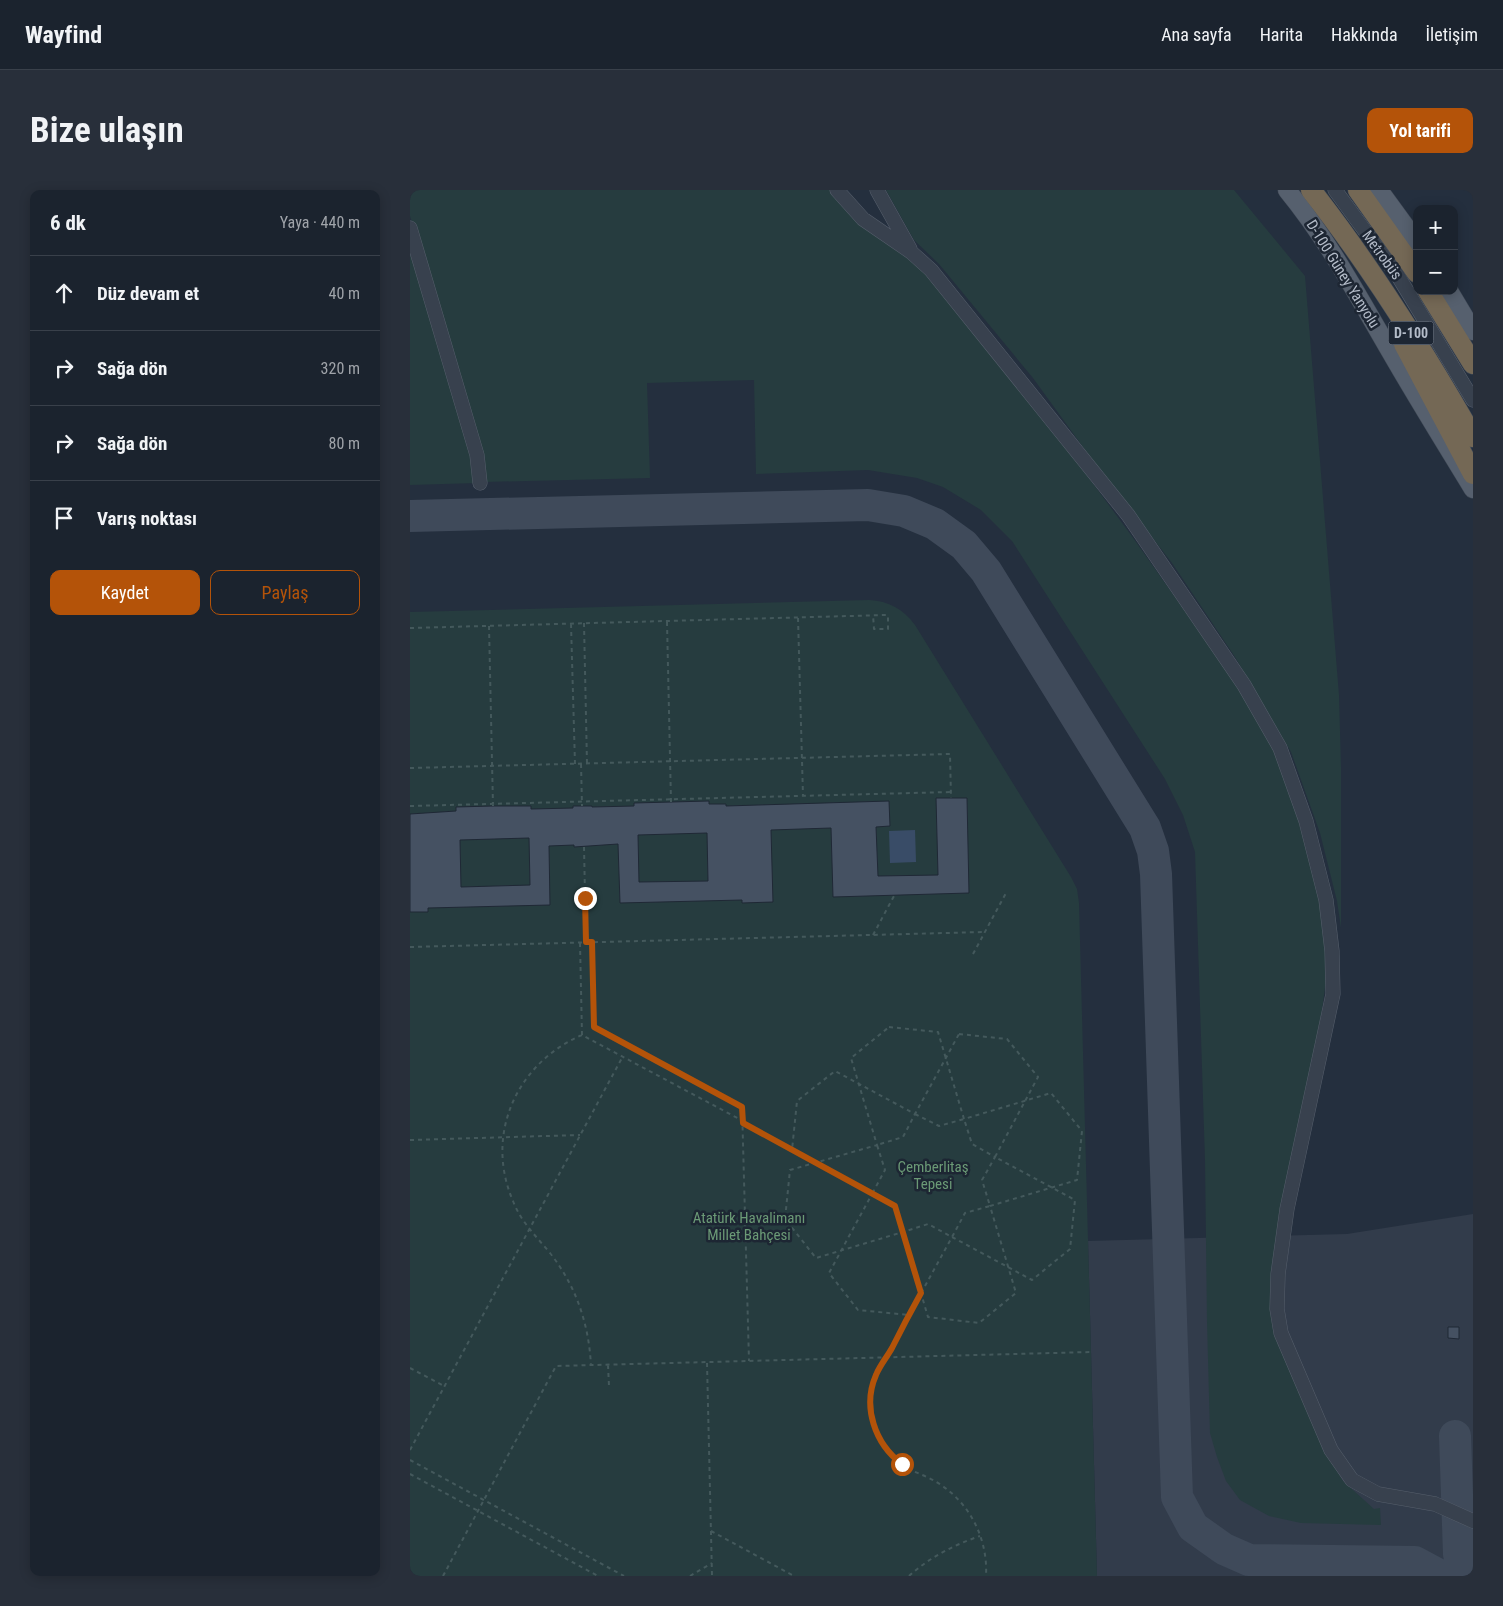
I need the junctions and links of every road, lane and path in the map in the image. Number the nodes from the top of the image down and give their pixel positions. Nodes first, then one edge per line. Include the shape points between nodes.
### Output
1 (837, 190) edge
2 (877, 190) edge
3 (1288, 190) edge
4 (1311, 190) edge
5 (1335, 190) edge
6 (1358, 190) edge
7 (1379, 190) edge
8 (410, 228) edge
9 (1344, 232) junction
10 (1413, 237) edge
11 (911, 252) junction
12 (1413, 267) edge
13 (1430, 295) edge
14 (1451, 295) edge
15 (1473, 331) edge
16 (1473, 364) edge
17 (1473, 400) edge
18 (1473, 437) edge
19 (1473, 474) edge
20 (480, 483) dead end
21 (1473, 489) edge
22 (873, 615) junction
23 (798, 617) junction
24 (666, 621) junction
25 (571, 623) junction
26 (584, 623) junction
27 (488, 625) junction
28 (410, 628) edge
29 (802, 758) junction
30 (670, 761) junction
31 (575, 764) junction
32 (581, 764) junction
33 (588, 764) junction
34 (492, 766) junction
35 (410, 768) edge
36 (951, 792) junction
37 (803, 796) junction
38 (951, 798) dead end
39 (671, 800) junction
40 (582, 801) junction
41 (493, 805) junction
42 (410, 806) edge
43 (582, 806) dead end
44 (584, 847) dead end
45 (1006, 893) dead end
46 (894, 896) dead end
47 (984, 932) junction
48 (873, 935) junction
49 (586, 942) junction
50 (592, 942) junction
51 (580, 943) junction
52 (410, 947) edge
53 (973, 954) dead end
54 (582, 1034) junction
55 (623, 1056) junction
56 (946, 1057) junction
57 (859, 1083) junction
58 (1026, 1101) junction
59 (915, 1114) junction
60 (964, 1119) junction
61 (743, 1122) junction
62 (580, 1136) junction
63 (503, 1138) junction
64 (410, 1140) edge
65 (877, 1145) junction
66 (792, 1150) junction
67 (995, 1157) junction
68 (816, 1163) junction
69 (1052, 1188) junction
70 (872, 1194) junction
71 (990, 1206) junction
72 (529, 1230) junction
73 (903, 1232) junction
74 (952, 1237) junction
75 (841, 1250) junction
76 (1008, 1268) junction
77 (921, 1293) junction
78 (909, 1315) junction
79 (1091, 1352) dead end
80 (886, 1358) junction
81 (749, 1361) junction
82 (707, 1362) junction
83 (608, 1365) junction
84 (591, 1366) junction
85 (410, 1368) edge
86 (444, 1386) junction
87 (609, 1386) dead end
88 (410, 1450) edge
89 (410, 1460) edge
90 (410, 1474) edge
91 (484, 1500) junction
92 (478, 1511) junction
93 (1473, 1521) edge
94 (711, 1531) junction
95 (980, 1536) junction
96 (712, 1563) junction
97 (443, 1576) edge
98 (598, 1576) edge
99 (624, 1576) edge
100 (690, 1576) edge
101 (712, 1576) edge
102 (794, 1576) edge
103 (909, 1576) edge
104 (986, 1576) edge

1 - 11 lane via 864,219
2 - 11 lane
3 - 21 main road, D-100 Güney Yanyolu via 1336,259
4 - 9 highway, D-100
5 - 17 lane, Metrobüs via 1398,276
6 - 12 highway
7 - 10 main road
8 - 20 lane via 476,455
9 - 18 highway, D-100 via 1403,320
9 - 19 highway via 1355,261
11 - 93 lane via 957,300 1128,515 1244,685 1280,748 1306,821 1326,900 1333,994 1287,1210 1278,1274 1277,1310 1281,1333 1331,1450 1352,1480 1378,1494 1435,1504
13 - 16 highway, D-100
14 - 15 main road
22 - 22 path via 888,615 888,628 874,629
22 - 23 path
23 - 24 path
23 - 29 path
24 - 26 path
24 - 30 path
25 - 26 path
25 - 27 path
25 - 31 path
26 - 33 path
27 - 28 path
27 - 34 path
29 - 30 path
29 - 36 path via 950,754
29 - 37 path
30 - 33 path
30 - 39 path
31 - 32 path
31 - 34 path
32 - 33 path
32 - 40 path
34 - 35 path
34 - 41 path
36 - 37 path
36 - 38 path
37 - 39 path
39 - 40 path
40 - 41 path
40 - 43 path
41 - 42 path
44 - 49 path
45 - 47 path
46 - 48 path
47 - 48 path
47 - 53 path
48 - 50 path
49 - 50 path
49 - 51 path
50 - 61 path via 594,1027 742,1107
51 - 52 path
51 - 54 path
54 - 55 path
54 - 63 path via 555,1050 532,1071 515,1097
55 - 61 path
55 - 62 path
56 - 57 path via 938,1032 889,1027 851,1058
56 - 58 path via 958,1034 1007,1039 1038,1077
56 - 59 path
56 - 60 path
57 - 59 path
57 - 65 path
57 - 66 path via 835,1070 797,1101
58 - 60 path
58 - 67 path
58 - 69 path via 1051,1093 1082,1131 1077,1180
59 - 60 path via 939,1126
59 - 65 path via 903,1137
60 - 67 path via 972,1144
61 - 66 path
61 - 81 path
62 - 63 path
62 - 72 path
63 - 64 path
63 - 72 path via 503,1165 509,1191
65 - 68 path
65 - 70 path via 885,1170
66 - 68 path
67 - 69 path
67 - 71 path via 982,1180
68 - 70 path
68 - 75 path via 790,1170 785,1219 816,1258
69 - 71 path
69 - 76 path via 1075,1200 1070,1249 1032,1280
70 - 73 path via 895,1206
70 - 75 path
71 - 74 path via 964,1214
71 - 76 path
72 - 84 path via 558,1264 573,1291 584,1320
72 - 86 path
73 - 74 path via 928,1224
73 - 75 path
73 - 77 path
74 - 76 path
74 - 77 path
75 - 78 path via 829,1273 858,1310
76 - 77 path via 1016,1293 979,1323 928,1317
77 - 78 path
78 - 80 path
79 - 80 path
80 - 81 path
80 - 95 path via 876,1374 870,1398 872,1418 880,1441 902,1464 934,1480 954,1495
81 - 82 path
82 - 83 path
82 - 94 path
83 - 84 path
83 - 87 path
84 - 91 path via 556,1366
85 - 86 path
86 - 88 path
89 - 91 path
90 - 92 path
91 - 92 path
91 - 99 path
92 - 97 path
92 - 98 path
94 - 96 path
94 - 102 path
95 - 103 path via 938,1555
95 - 104 path
96 - 100 path
96 - 101 path

